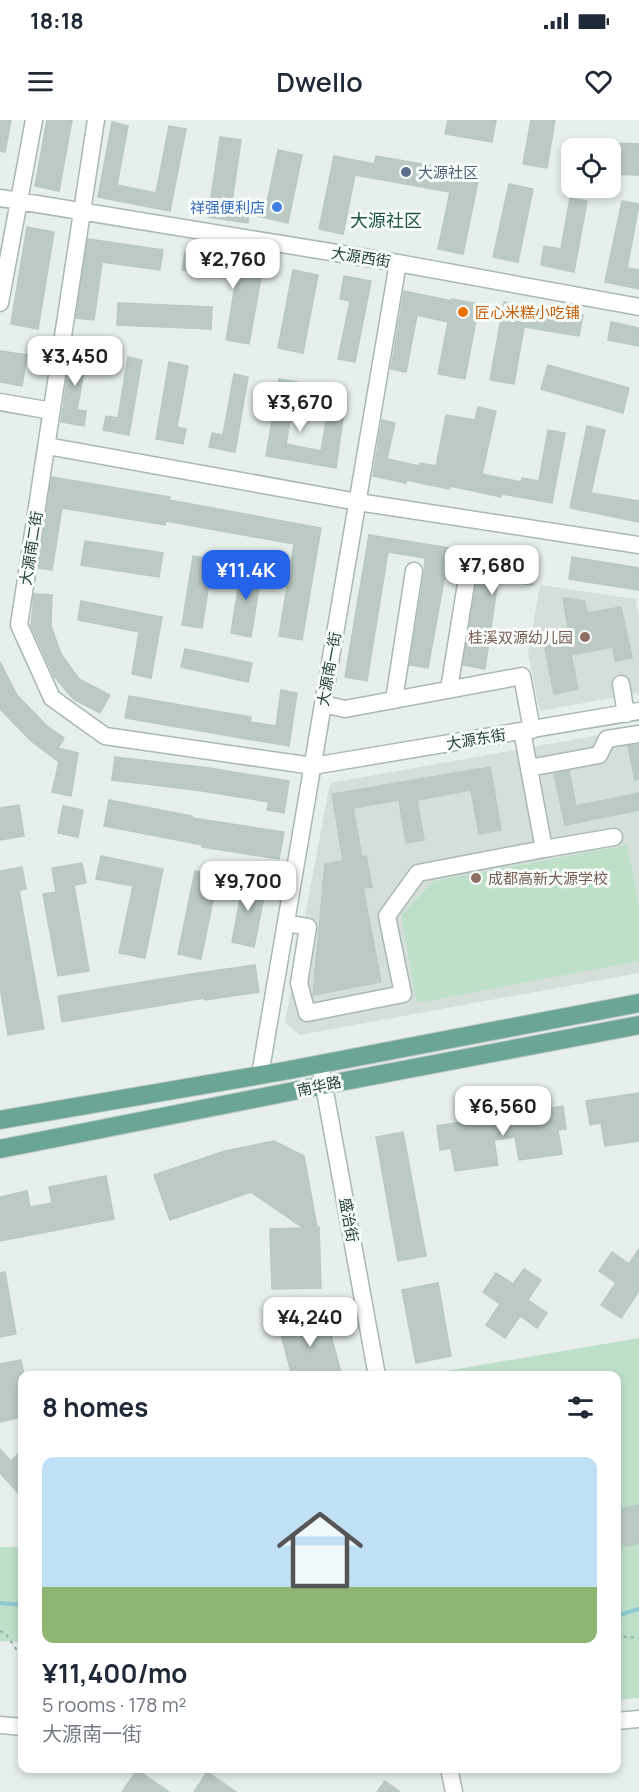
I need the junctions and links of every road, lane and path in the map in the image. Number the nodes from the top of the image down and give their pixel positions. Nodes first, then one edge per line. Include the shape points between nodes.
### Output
1 (34, 120) edge
2 (96, 120) edge
3 (0, 198) edge
4 (19, 201) junction
5 (83, 211) junction
6 (398, 263) junction
7 (0, 303) edge
8 (639, 307) edge
9 (0, 402) edge
10 (52, 411) junction
11 (46, 446) junction
12 (357, 502) junction
13 (639, 545) edge
14 (414, 572) dead end
15 (467, 578) dead end
16 (621, 684) dead end
17 (449, 689) junction
18 (394, 700) junction
19 (323, 704) junction
20 (633, 713) edge
21 (527, 730) junction
22 (639, 734) edge
23 (313, 766) junction
24 (529, 768) junction
25 (614, 837) dead end
26 (544, 849) junction
27 (286, 923) junction
28 (639, 1003) edge
29 (639, 1025) edge
30 (320, 1064) junction
31 (260, 1075) junction
32 (324, 1085) junction
33 (0, 1120) edge
34 (0, 1149) edge
35 (376, 1371) edge
36 (0, 1631) edge
37 (621, 1636) edge
38 (639, 1638) edge
39 (18, 1652) edge
40 (639, 1719) edge
41 (621, 1721) edge
42 (0, 1725) edge
43 (18, 1727) edge
44 (451, 1773) edge
45 (454, 1792) edge

1 - 4 street
2 - 5 street, 大源南二街
3 - 4 street, 大源西街
4 - 5 street, 大源西街
4 - 7 street
5 - 6 street, 大源西街
5 - 10 street, 大源南二街
6 - 8 street, 大源西街
6 - 12 street, 大源南一街
9 - 10 street
10 - 11 street, 大源南二街
11 - 12 street
11 - 23 street, 大源南二街 via 19,625 52,698 105,736
12 - 13 street
12 - 19 street, 大源南一街
14 - 18 street
15 - 17 street
16 - 20 street
17 - 18 street
17 - 21 street via 522,676
18 - 19 street via 345,709
19 - 23 street, 大源南一街
20 - 21 street, 大源东街
21 - 23 street, 大源东街
21 - 24 street
22 - 24 street via 607,739 599,756
23 - 27 street, 大源南一街
24 - 26 street
25 - 26 street
26 - 27 street via 418,873 387,916 403,994 307,1013 299,983 308,927
27 - 31 street, 大源南一街
28 - 30 main road, 南华路
29 - 32 main road, 南华路
30 - 31 main road, 南华路
30 - 32 street, 盛治街
31 - 33 main road, 南华路
32 - 34 main road, 南华路
32 - 35 street, 盛治街
36 - 39 path
37 - 38 path
40 - 41 street
42 - 43 street
44 - 45 street

